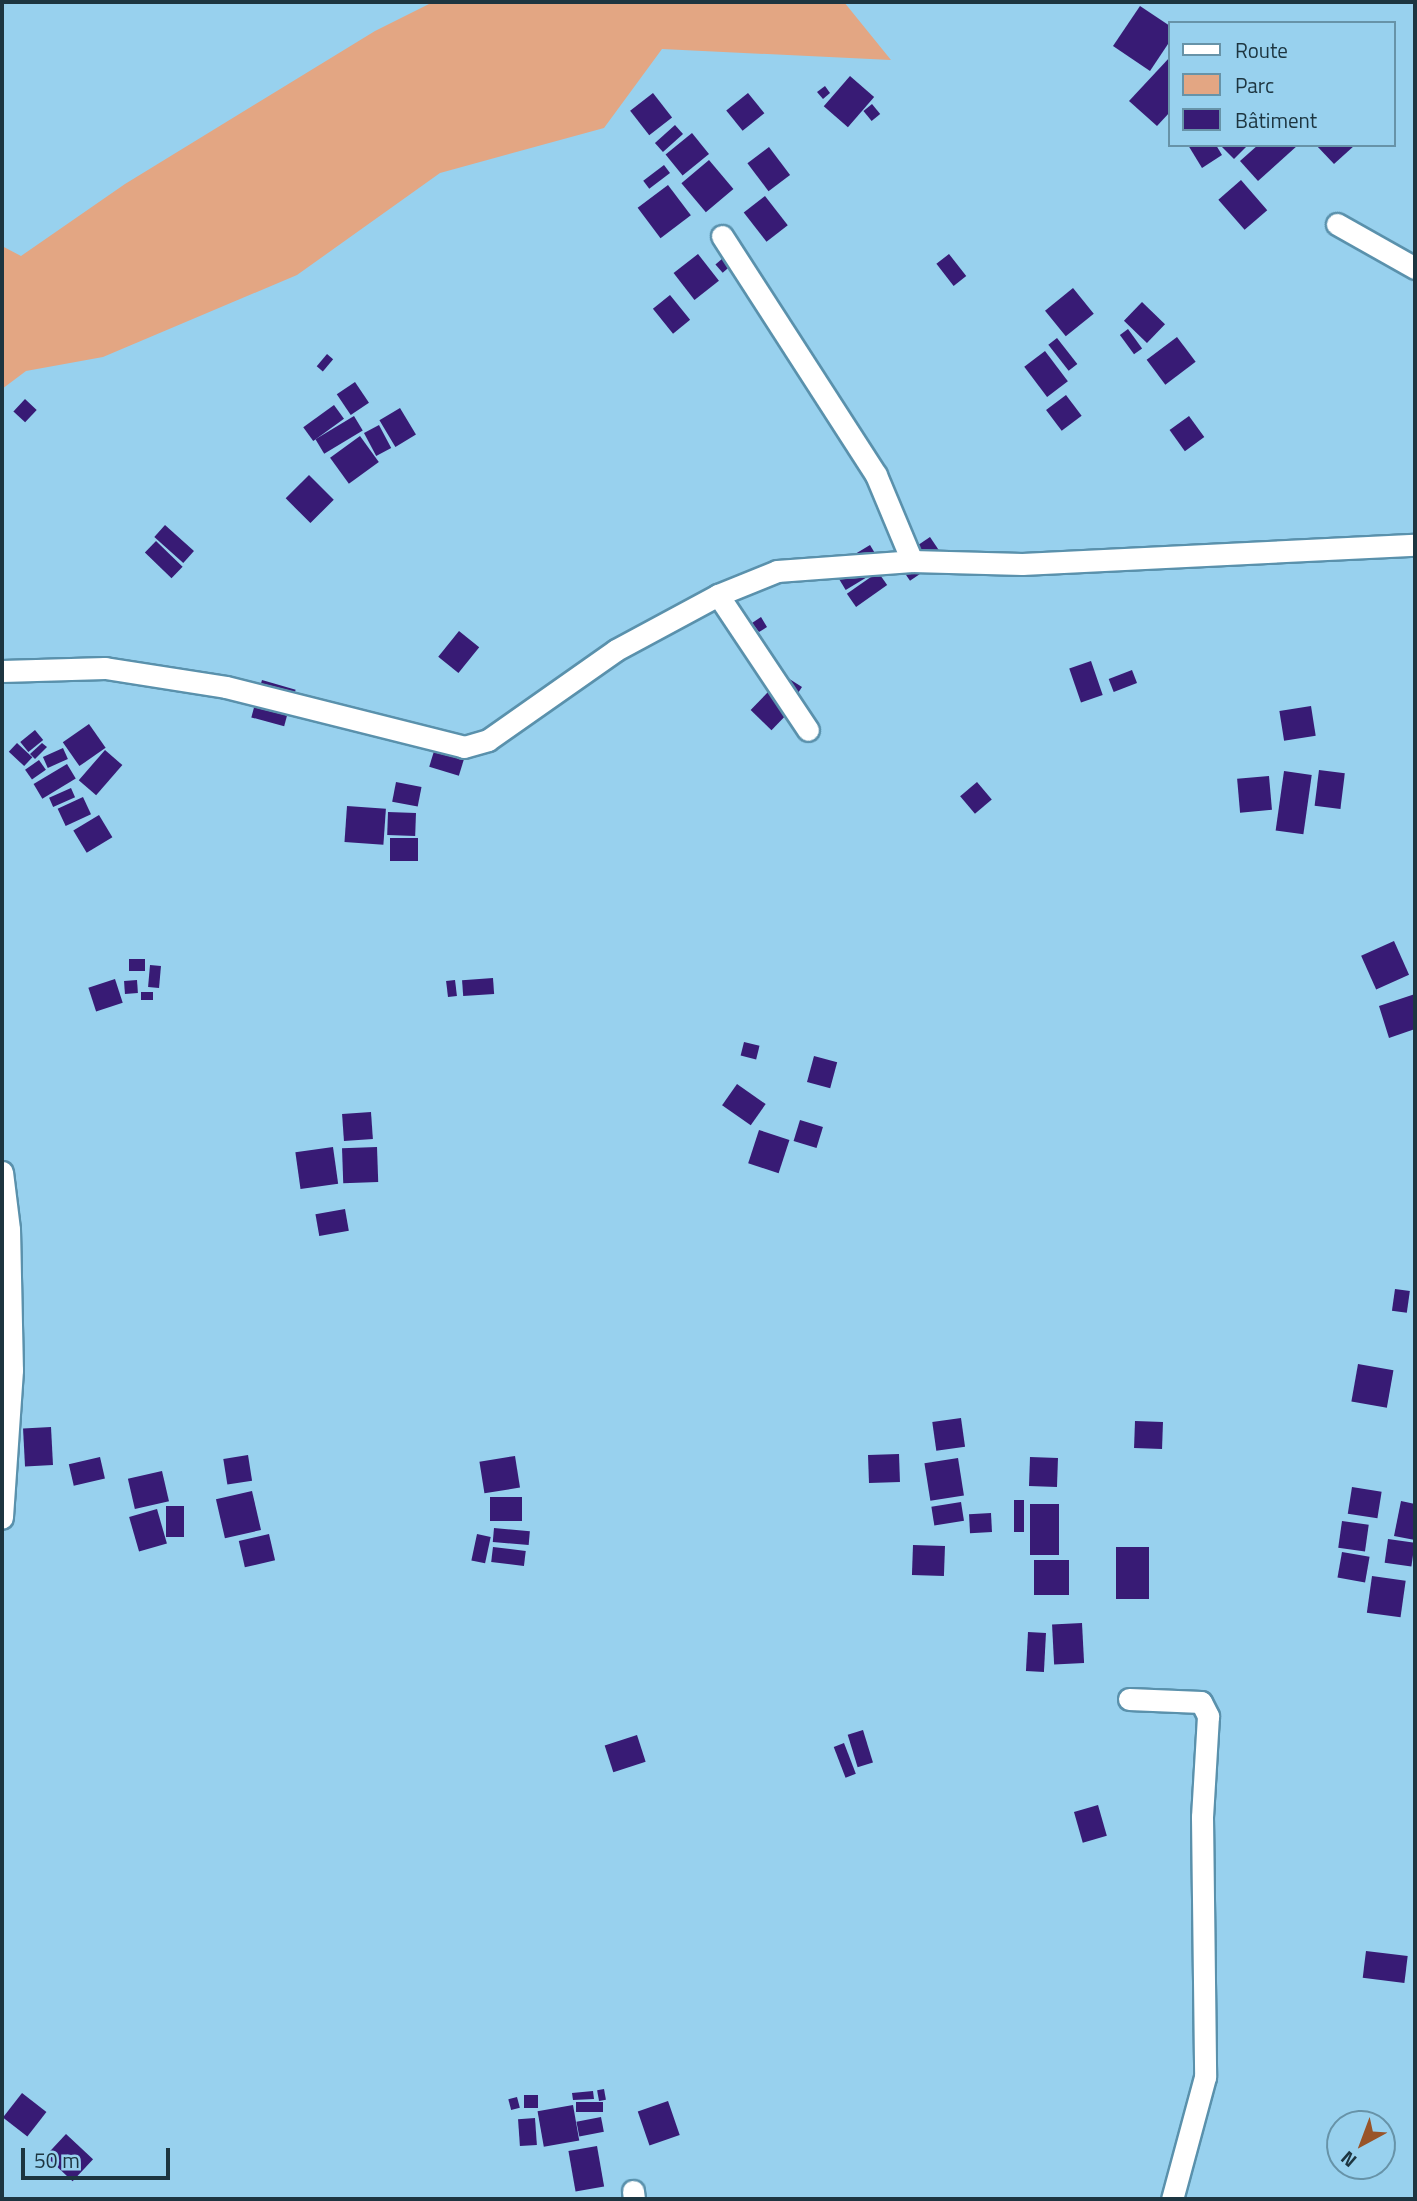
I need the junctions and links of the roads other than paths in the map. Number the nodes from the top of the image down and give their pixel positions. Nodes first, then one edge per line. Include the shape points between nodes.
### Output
1 (1338, 224) dead end
2 (722, 236) dead end
3 (1415, 268) edge
4 (1415, 545) edge
5 (912, 561) junction
6 (718, 595) junction
7 (2, 671) edge
8 (808, 730) dead end
9 (2, 1172) edge
10 (2, 1518) edge
11 (1129, 1699) dead end
12 (1172, 2199) edge

1 - 3 street
2 - 5 street via 876,475
4 - 5 street via 1022,564
5 - 6 street via 777,571
6 - 7 street via 616,650 477,746 464,747 251,692 118,670 52,666
6 - 8 street
9 - 10 street via 12,1332
11 - 12 street via 1201,1702 1208,1716 1202,1817 1205,2077

